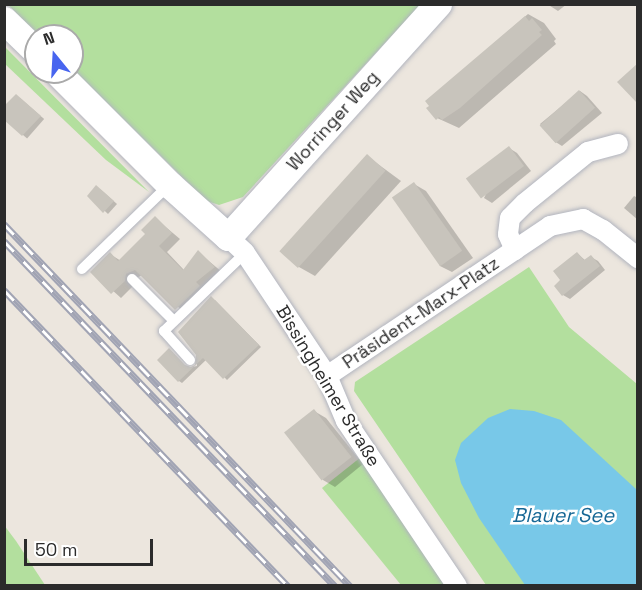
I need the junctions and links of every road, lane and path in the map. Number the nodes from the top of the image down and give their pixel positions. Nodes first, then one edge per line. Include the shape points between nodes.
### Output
1 (438, 4) edge
2 (4, 20) edge
3 (24, 39) edge
4 (69, 84) edge
5 (618, 144) dead end
6 (170, 184) junction
7 (237, 245) junction
8 (515, 250) junction
9 (638, 258) edge
10 (82, 269) dead end
11 (132, 279) dead end
12 (174, 321) junction
13 (190, 360) dead end
14 (327, 376) junction
15 (457, 585) edge

1 - 7 street, Worringer Weg
2 - 3 street
4 - 6 street, Bissingheimer Straße
5 - 8 street, Präsident-Marx-Platz via 588,152 510,218 508,234
6 - 7 street, Bissingheimer Straße
6 - 10 lane
7 - 12 lane
7 - 14 street, Bissingheimer Straße
8 - 9 street, Präsident-Marx-Platz via 550,226 583,219
8 - 14 street, Präsident-Marx-Platz
11 - 12 lane
12 - 13 lane via 164,331
14 - 15 street, Bissingheimer Straße via 346,421

